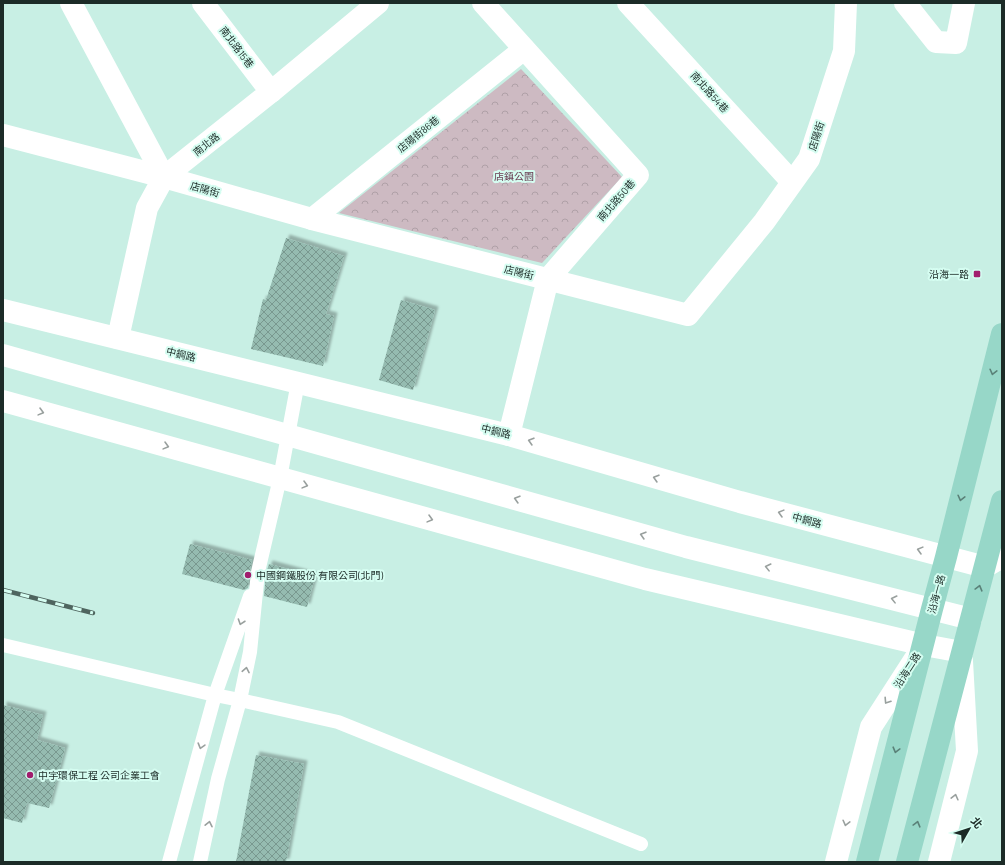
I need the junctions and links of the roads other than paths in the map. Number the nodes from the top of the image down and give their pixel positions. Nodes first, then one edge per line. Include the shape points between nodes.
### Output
1 (71, 3) edge
2 (203, 3) edge
3 (378, 3) edge
4 (483, 3) edge
5 (628, 3) edge
6 (846, 3) edge
7 (905, 3) edge
8 (964, 3) edge
9 (524, 49) junction
10 (271, 92) junction
11 (3, 135) edge
12 (164, 177) junction
13 (792, 182) junction
14 (312, 219) junction
15 (548, 279) junction
16 (3, 310) edge
17 (1002, 334) edge
18 (118, 338) junction
19 (3, 355) edge
20 (298, 382) junction
21 (3, 401) edge
22 (288, 435) junction
23 (509, 435) junction
24 (280, 478) junction
25 (1002, 501) edge
26 (946, 557) junction
27 (993, 562) edge
28 (258, 572) junction
29 (932, 608) junction
30 (971, 619) junction
31 (924, 644) junction
32 (3, 645) edge
33 (962, 652) junction
34 (215, 695) junction
35 (240, 700) junction
36 (641, 844) dead end
37 (169, 862) edge
38 (200, 862) edge
39 (836, 862) edge
40 (867, 862) edge
41 (907, 862) edge
42 (939, 862) edge

1 - 12 street
2 - 10 street, 南北路15巷
3 - 10 street, 南北路
4 - 9 street, 南北路50巷
5 - 13 street, 南北路54巷
6 - 13 street, 店陽街 via 844,51 809,159
7 - 8 street via 936,42 956,42
9 - 14 street, 店陽街86巷
9 - 15 street, 南北路50巷 via 638,175
10 - 12 street, 南北路
11 - 12 street, 店陽街
12 - 14 street, 店陽街
12 - 18 street, 南北路 via 147,208
13 - 15 street, 店陽街 via 764,222 688,315
14 - 15 street, 店陽街
15 - 23 street, 南北路50巷
16 - 18 street, 中鋼路
17 -> 26 main road, 沿海一路
18 - 20 street, 中鋼路
19 - 22 street
20 - 22 lane
20 - 23 street, 中鋼路
21 -> 24 street
22 - 24 lane
29 -> 22 street via 686,547
26 -> 23 street, 中鋼路 via 740,502
24 - 28 lane
24 -> 31 street via 645,579
25 - 27 main road
26 - 27 street, 中鋼路
26 - 29 main road, 沿海一路
30 -> 27 main road
28 -> 34 lane
35 -> 28 lane via 250,652
29 - 30 street
29 - 31 main road, 沿海一路
30 - 33 main road
31 - 33 street
31 -> 39 street, 沿海二路 via 871,727
31 -> 40 main road, 沿海二路
32 - 34 lane
41 -> 33 main road
42 -> 33 street via 967,751
34 - 35 lane
34 -> 37 lane
35 - 36 lane via 338,722
38 -> 35 lane via 218,779

